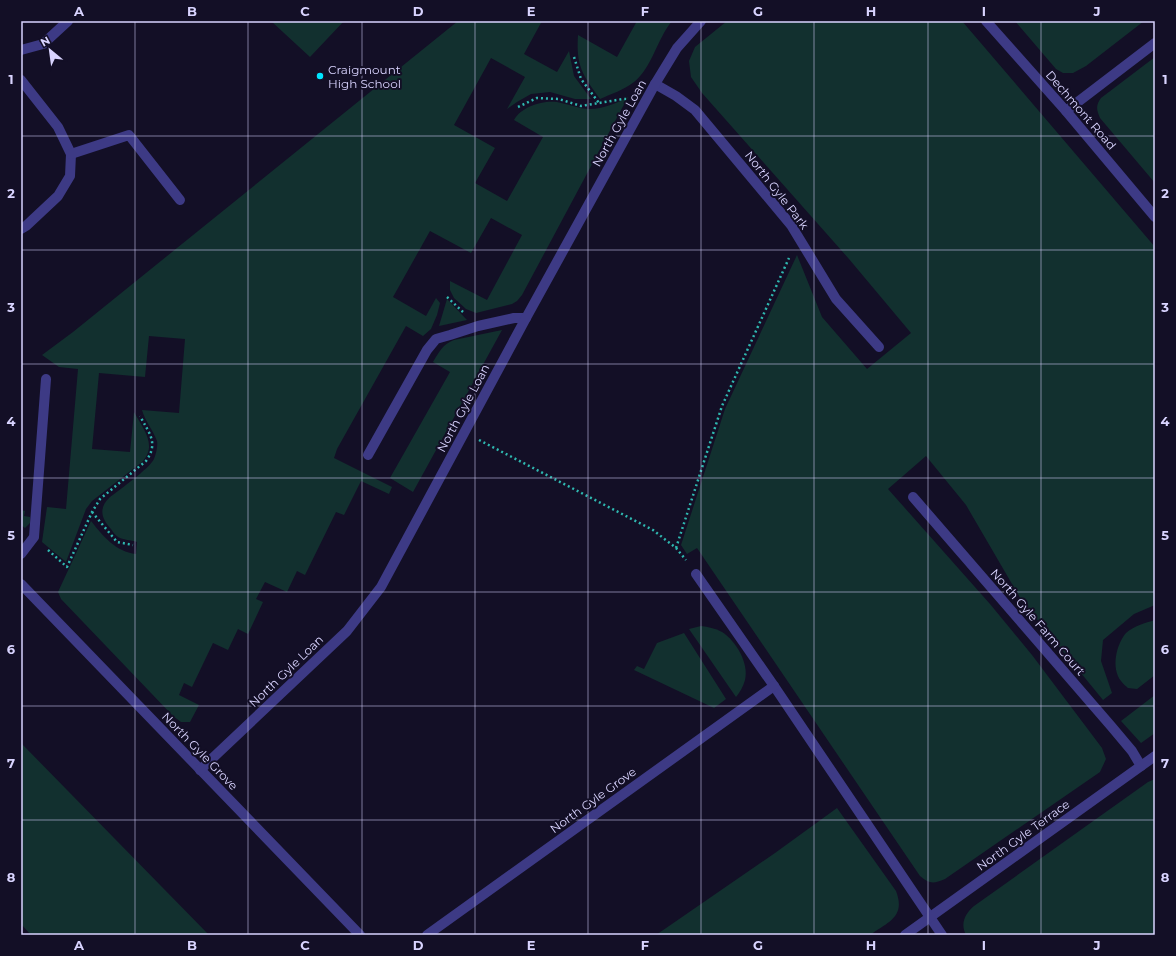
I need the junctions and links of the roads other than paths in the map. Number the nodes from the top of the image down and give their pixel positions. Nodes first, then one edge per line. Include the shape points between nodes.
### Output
1 (68, 21) edge
2 (701, 21) edge
3 (986, 21) edge
4 (1155, 43) edge
5 (21, 50) edge
6 (21, 80) edge
7 (655, 84) junction
8 (1066, 111) junction
9 (71, 154) junction
10 (180, 200) dead end
11 (1155, 217) edge
12 (21, 229) edge
13 (526, 318) junction
14 (879, 347) dead end
15 (46, 379) dead end
16 (368, 455) dead end
17 (913, 497) dead end
18 (21, 554) edge
19 (696, 574) road end
20 (21, 584) edge
21 (774, 686) junction
22 (1155, 756) edge
23 (1141, 766) junction
24 (200, 770) junction
25 (930, 918) junction
26 (360, 935) edge
27 (427, 935) edge
28 (905, 935) edge
29 (942, 935) edge

1 - 5 street via 43,44
2 - 7 street, North Gyle Loan via 677,48
3 - 8 street, Dechmont Road
4 - 8 street
6 - 9 street via 58,127
7 - 13 street, North Gyle Loan
7 - 14 street, North Gyle Park via 695,110 791,225 836,299
8 - 11 street, Dechmont Road
9 - 10 street via 129,135
9 - 12 street via 70,176 58,196
13 - 16 street via 485,324 436,339 427,350
13 - 24 street, North Gyle Loan via 381,588 347,631
15 - 18 street via 34,537
17 - 23 street, North Gyle Farm Court via 1111,726
19 - 21 street
20 - 24 street, North Gyle Grove
21 - 25 street
21 - 27 street, North Gyle Grove
22 - 23 street, North Gyle Terrace
23 - 25 street, North Gyle Terrace
24 - 26 street, North Gyle Grove
25 - 28 street, North Gyle Terrace
25 - 29 street

